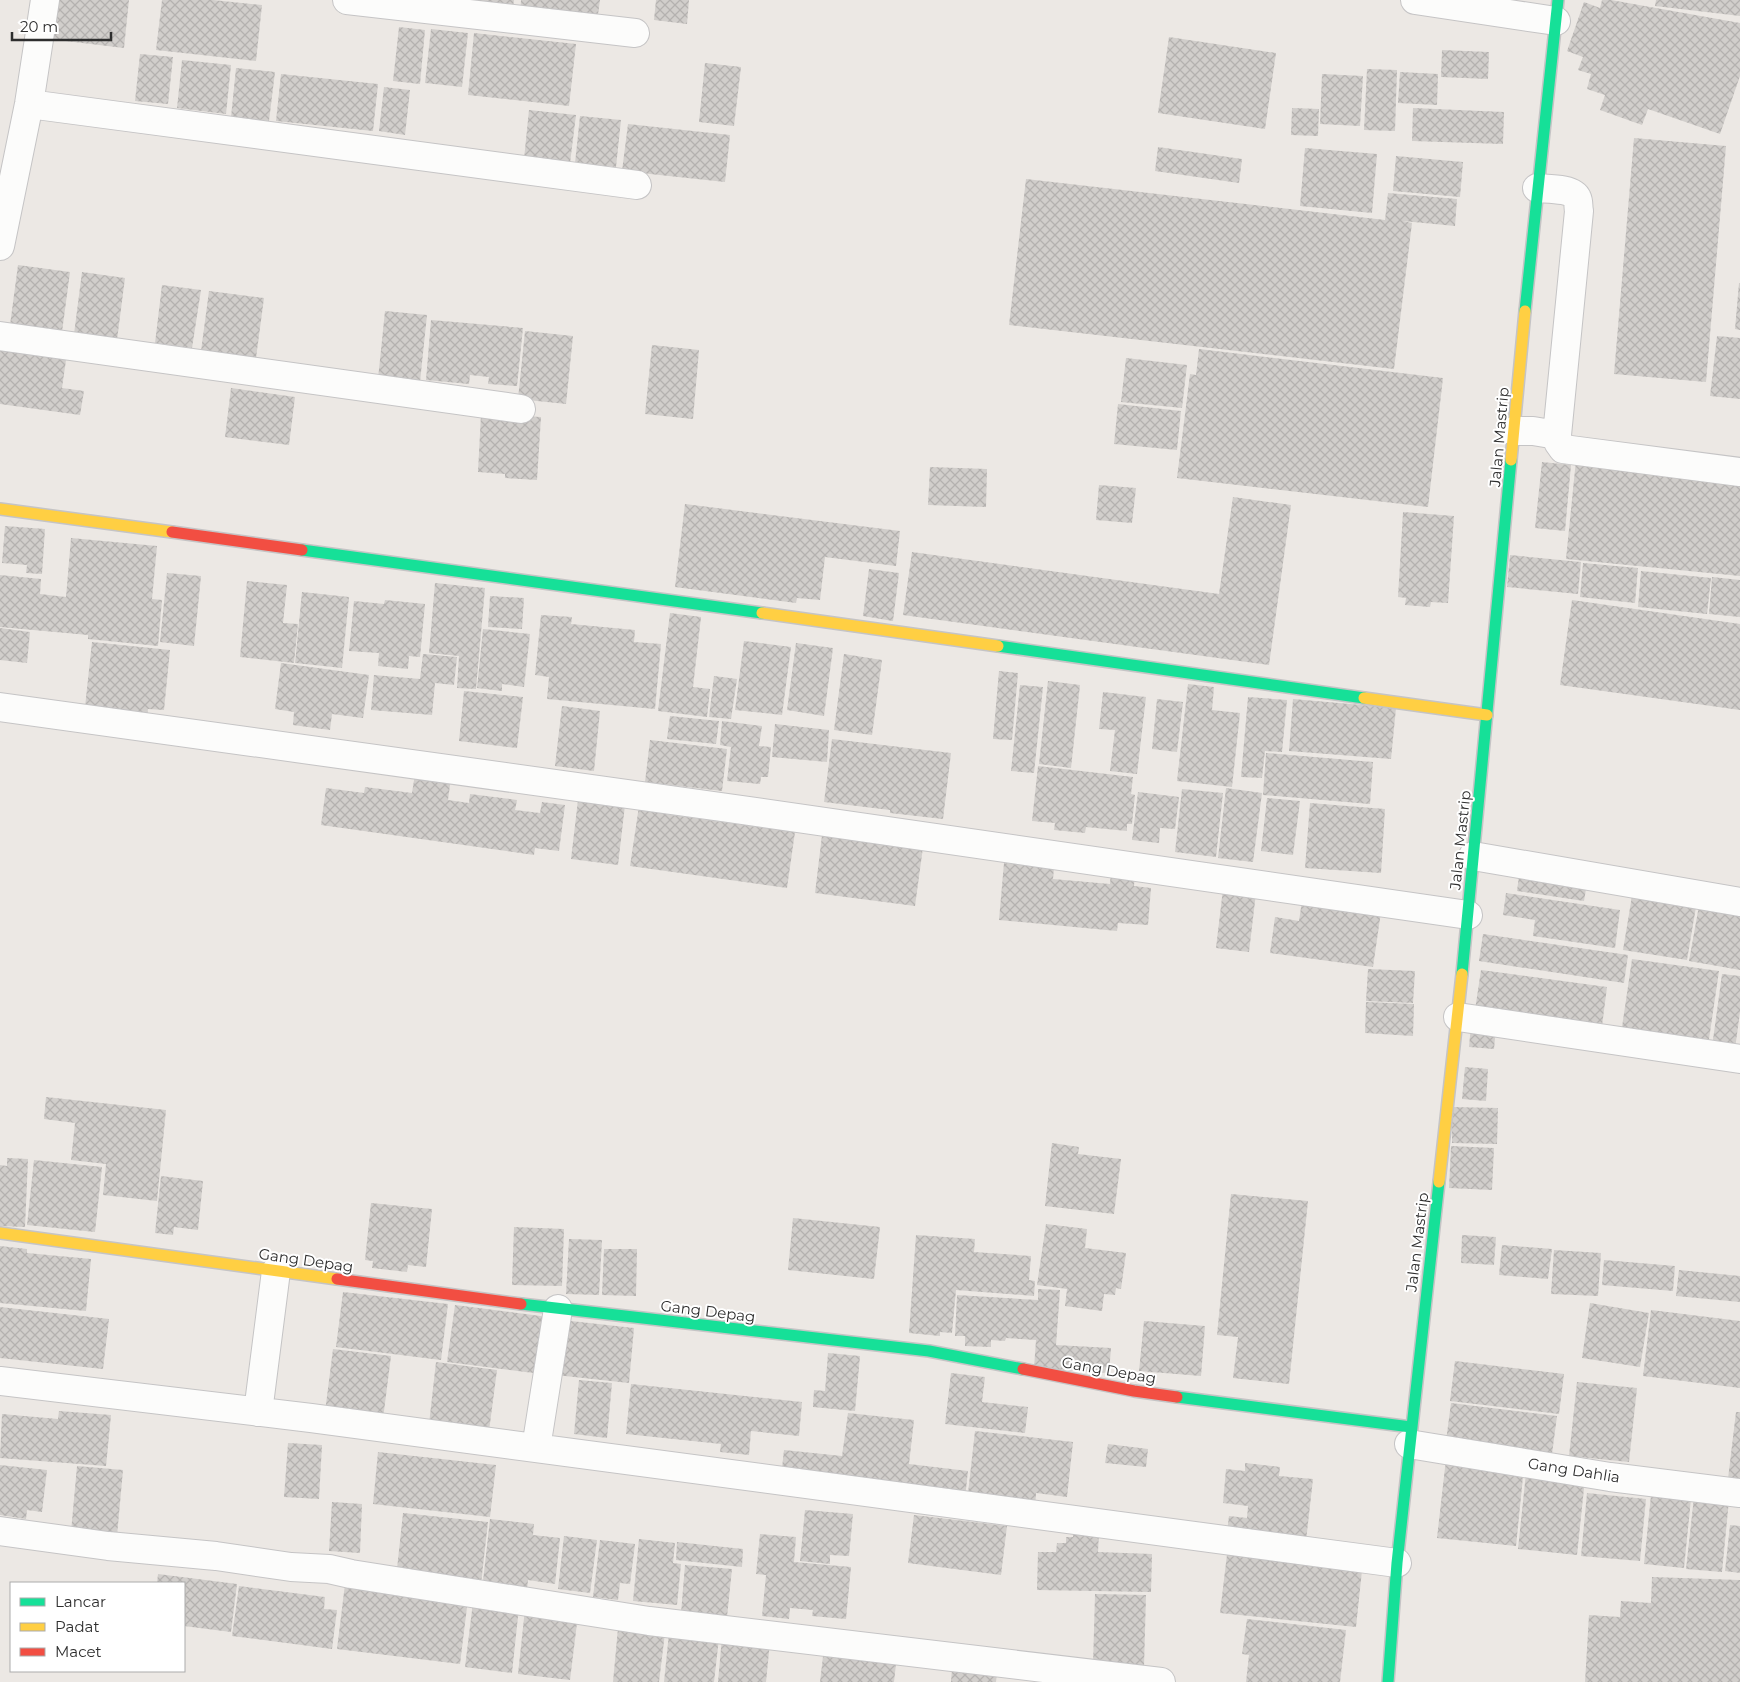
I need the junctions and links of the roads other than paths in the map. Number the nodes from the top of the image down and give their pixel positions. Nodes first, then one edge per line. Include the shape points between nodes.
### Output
1 (45, 0) edge
2 (347, 0) edge
3 (1415, 0) edge
4 (1557, 10) edge
5 (635, 33) dead end
6 (29, 104) junction
7 (637, 185) dead end
8 (1538, 188) junction
9 (0, 246) edge
10 (0, 336) edge
11 (521, 409) dead end
12 (1514, 431) junction
13 (1556, 435) junction
14 (1740, 472) edge
15 (0, 509) edge
16 (0, 707) edge
17 (1487, 715) junction
18 (1473, 856) junction
19 (1740, 902) edge
20 (1468, 915) junction
21 (1458, 1017) junction
22 (1740, 1059) edge
23 (0, 1233) edge
24 (276, 1271) junction
25 (558, 1309) junction
26 (0, 1381) edge
27 (258, 1412) junction
28 (1410, 1436) junction
29 (536, 1448) junction
30 (1740, 1493) edge
31 (0, 1530) edge
32 (1397, 1563) junction
33 (1161, 1682) edge
34 (1388, 1682) edge

1 - 6 street
2 - 5 street
3 - 4 street
4 - 8 street, Jalan Mastrip
6 - 7 street
6 - 9 street
8 - 12 street, Jalan Mastrip
8 - 13 street via 1572,193 1577,198 1579,211
10 - 11 street
12 - 13 street via 1533,430
12 - 17 street, Jalan Mastrip
13 - 14 street via 1562,449
15 - 17 street
16 - 20 street
17 - 18 street, Jalan Mastrip
18 - 19 street
18 - 20 street, Jalan Mastrip
20 - 21 street, Jalan Mastrip
21 - 22 street
21 - 28 street, Jalan Mastrip
23 - 24 street, Gang Depag
24 - 25 street, Gang Depag
24 - 27 street
25 - 28 street, Gang Depag via 929,1352 1134,1391
25 - 29 street
26 - 27 street
27 - 29 street
28 - 30 street, Gang Dahlia via 1610,1476
28 - 32 street, Jalan Mastrip
29 - 32 street
31 - 33 street via 108,1546 329,1569 650,1621
32 - 34 street, Jalan Mastrip

